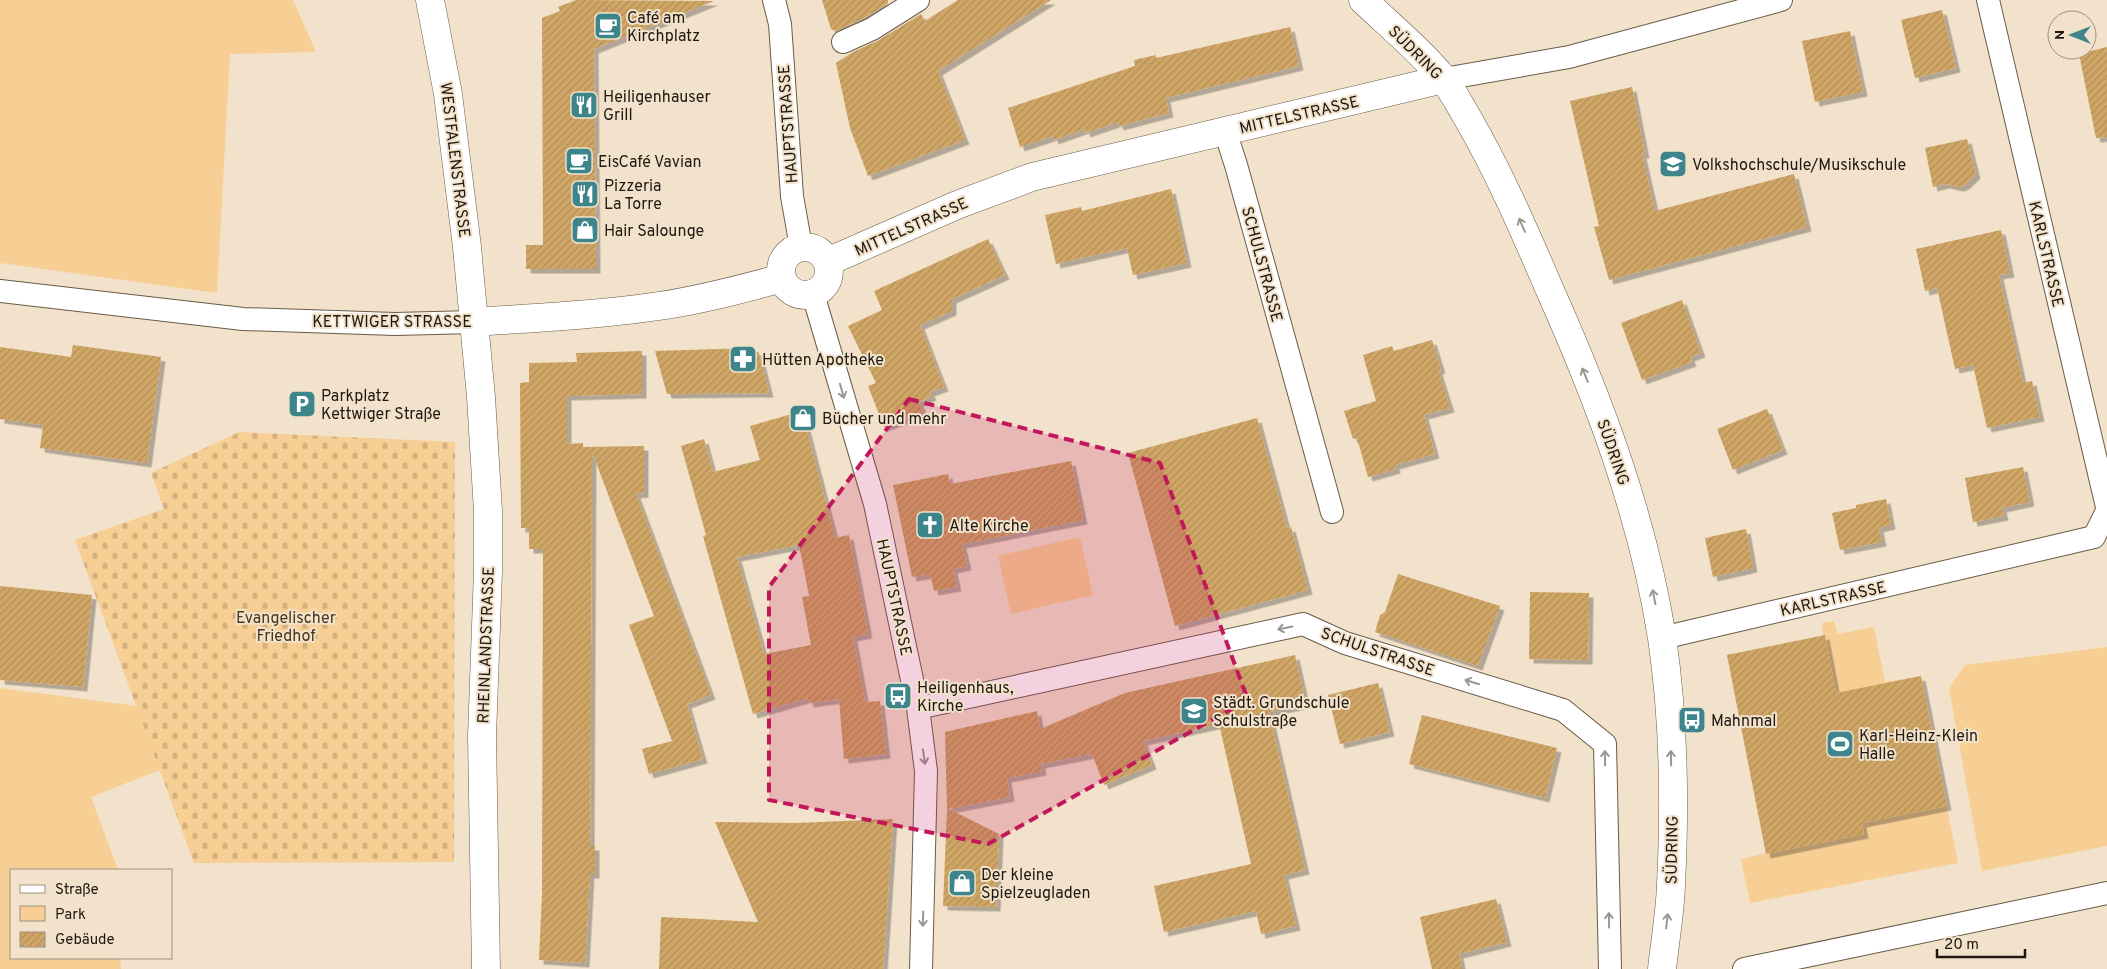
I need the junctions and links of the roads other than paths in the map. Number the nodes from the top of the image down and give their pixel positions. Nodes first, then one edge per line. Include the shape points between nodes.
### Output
1 (430, 0) edge
2 (774, 0) edge
3 (918, 0) edge
4 (1363, 0) edge
5 (1781, 0) edge
6 (1988, 0) edge
7 (843, 42) dead end
8 (1444, 79) junction
9 (1225, 131) junction
10 (801, 247) junction
11 (827, 262) junction
12 (782, 278) junction
13 (0, 291) edge
14 (813, 294) junction
15 (473, 322) junction
16 (2107, 507) edge
17 (2107, 511) edge
18 (1332, 512) dead end
19 (1662, 638) junction
20 (918, 708) junction
21 (2107, 892) edge
22 (486, 969) edge
23 (921, 969) edge
24 (1610, 969) edge
25 (1662, 969) edge
26 (1744, 969) edge

1 - 15 street, WESTFALENSTRASSE via 448,94
2 - 10 street, HAUPTSTRASSE via 780,32 792,196
3 - 7 street via 872,29
4 - 8 street, SÜDRING via 1423,55
5 - 8 street, MITTELSTRASSE via 1568,57
6 - 16 street, KARLSTRASSE
8 - 9 street, MITTELSTRASSE
19 -> 8 street, SÜDRING via 1634,511 1604,420 1507,192
9 - 11 street, MITTELSTRASSE via 1032,177
9 - 18 street, SCHULSTRASSE
10 - 11 street via 816,250
10 - 12 street via 783,262
11 - 14 street via 825,284
12 - 14 street via 790,291
12 - 15 street, KETTWIGER STRASSE via 725,294 661,306 600,314
13 - 15 street, KETTWIGER STRASSE via 243,319 395,324
14 -> 20 street, HAUPTSTRASSE via 875,504
15 - 22 street, RHEINLANDSTRASSE via 488,511 482,736
17 - 19 street, KARLSTRASSE via 2094,537
25 -> 19 street, SÜDRING via 1671,887 1672,823 1670,721
20 -> 23 street, HAUPTSTRASSE via 926,771
24 -> 20 street, SCHULSTRASSE via 1605,744 1563,710 1345,642 1303,624
21 - 26 street

